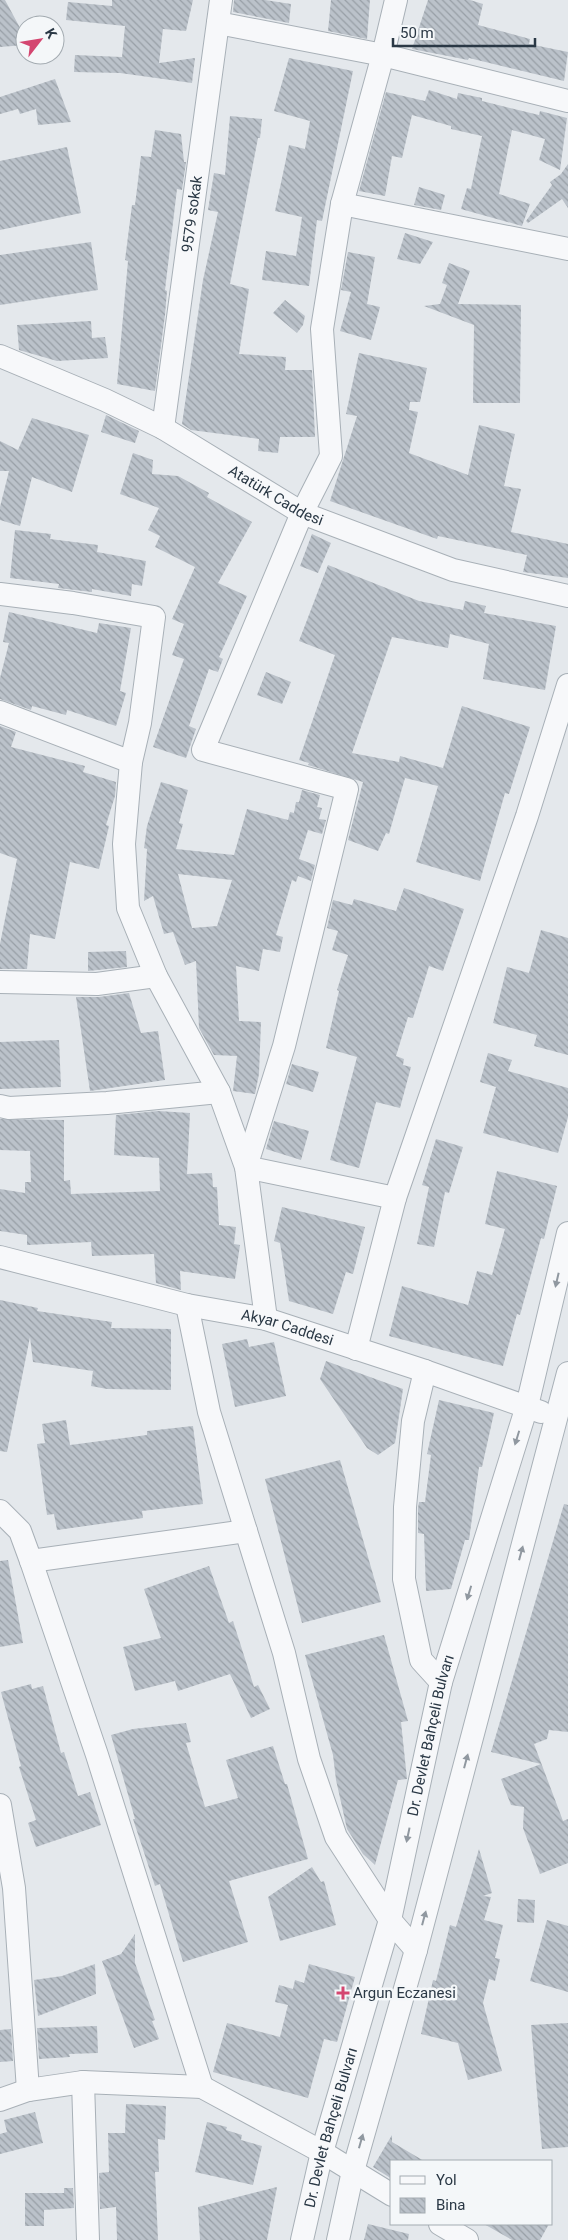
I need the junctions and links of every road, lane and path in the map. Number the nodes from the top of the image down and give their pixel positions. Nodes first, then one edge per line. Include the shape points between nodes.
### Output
1 (221, 0) edge
2 (396, 0) edge
3 (218, 24) junction
4 (383, 55) junction
5 (568, 101) edge
6 (342, 204) junction
7 (568, 249) edge
8 (0, 356) edge
9 (163, 428) junction
10 (302, 513) junction
11 (0, 594) edge
12 (568, 596) edge
13 (568, 684) edge
14 (0, 712) edge
15 (131, 762) junction
16 (156, 976) junction
17 (0, 982) edge
18 (219, 1092) junction
19 (0, 1106) edge
20 (246, 1167) junction
21 (395, 1198) junction
22 (568, 1233) edge
23 (0, 1258) edge
24 (187, 1305) junction
25 (266, 1319) junction
26 (356, 1349) junction
27 (424, 1371) junction
28 (568, 1373) edge
29 (527, 1406) junction
30 (562, 1420) edge
31 (0, 1511) edge
32 (246, 1531) junction
33 (31, 1561) junction
34 (441, 1682) junction
35 (0, 1805) edge
36 (390, 1920) junction
37 (416, 1950) junction
38 (83, 2082) junction
39 (202, 2087) junction
40 (28, 2090) junction
41 (0, 2100) edge
42 (322, 2152) junction
43 (353, 2171) junction
44 (390, 2194) edge
45 (442, 2225) edge
46 (88, 2240) edge
47 (302, 2240) edge
48 (338, 2240) edge
49 (467, 2240) edge

1 - 3 street, 9579 sokak
2 - 4 street
3 - 4 street
3 - 9 street, 9579 sokak
4 - 5 street
4 - 6 street
6 - 7 street
6 - 10 street via 322,329 331,456
8 - 9 street, Atatürk Caddesi
9 - 10 street, Atatürk Caddesi
10 - 12 street, Atatürk Caddesi via 453,570
10 - 20 street via 203,750 347,789 284,1046
11 - 15 street via 154,617 140,723
13 - 21 street via 528,816
14 - 15 street
15 - 16 street via 124,844 128,908
16 - 17 street via 97,984
16 - 18 street
18 - 19 street via 107,1103
18 - 20 street
20 - 21 street
20 - 25 street
21 - 26 street
22 -> 29 street, Dr. Devlet Bahçeli Bulvarı
23 - 24 street, Akyar Caddesi
24 - 25 street, Akyar Caddesi
24 - 32 street via 209,1412
25 - 26 street, Akyar Caddesi
26 - 27 street, Akyar Caddesi
27 - 29 street, Akyar Caddesi
27 - 34 street via 412,1431 405,1508 404,1579 420,1660
28 - 30 street
29 - 30 street, Akyar Caddesi
29 -> 34 street, Dr. Devlet Bahçeli Bulvarı
37 -> 30 street
31 - 33 street via 20,1531
32 - 33 street
32 - 36 street via 284,1653 309,1759 336,1838
33 - 39 street via 100,1764
34 -> 36 street, Dr. Devlet Bahçeli Bulvarı
35 - 40 street via 14,1888
36 - 37 street
36 - 42 street, Dr. Devlet Bahçeli Bulvarı
43 -> 37 street
38 - 39 street
38 - 40 street
38 - 46 street
39 - 42 street
40 - 41 street
42 - 43 street
42 - 47 street, Dr. Devlet Bahçeli Bulvarı
43 - 44 street
43 - 48 street
45 - 49 street

